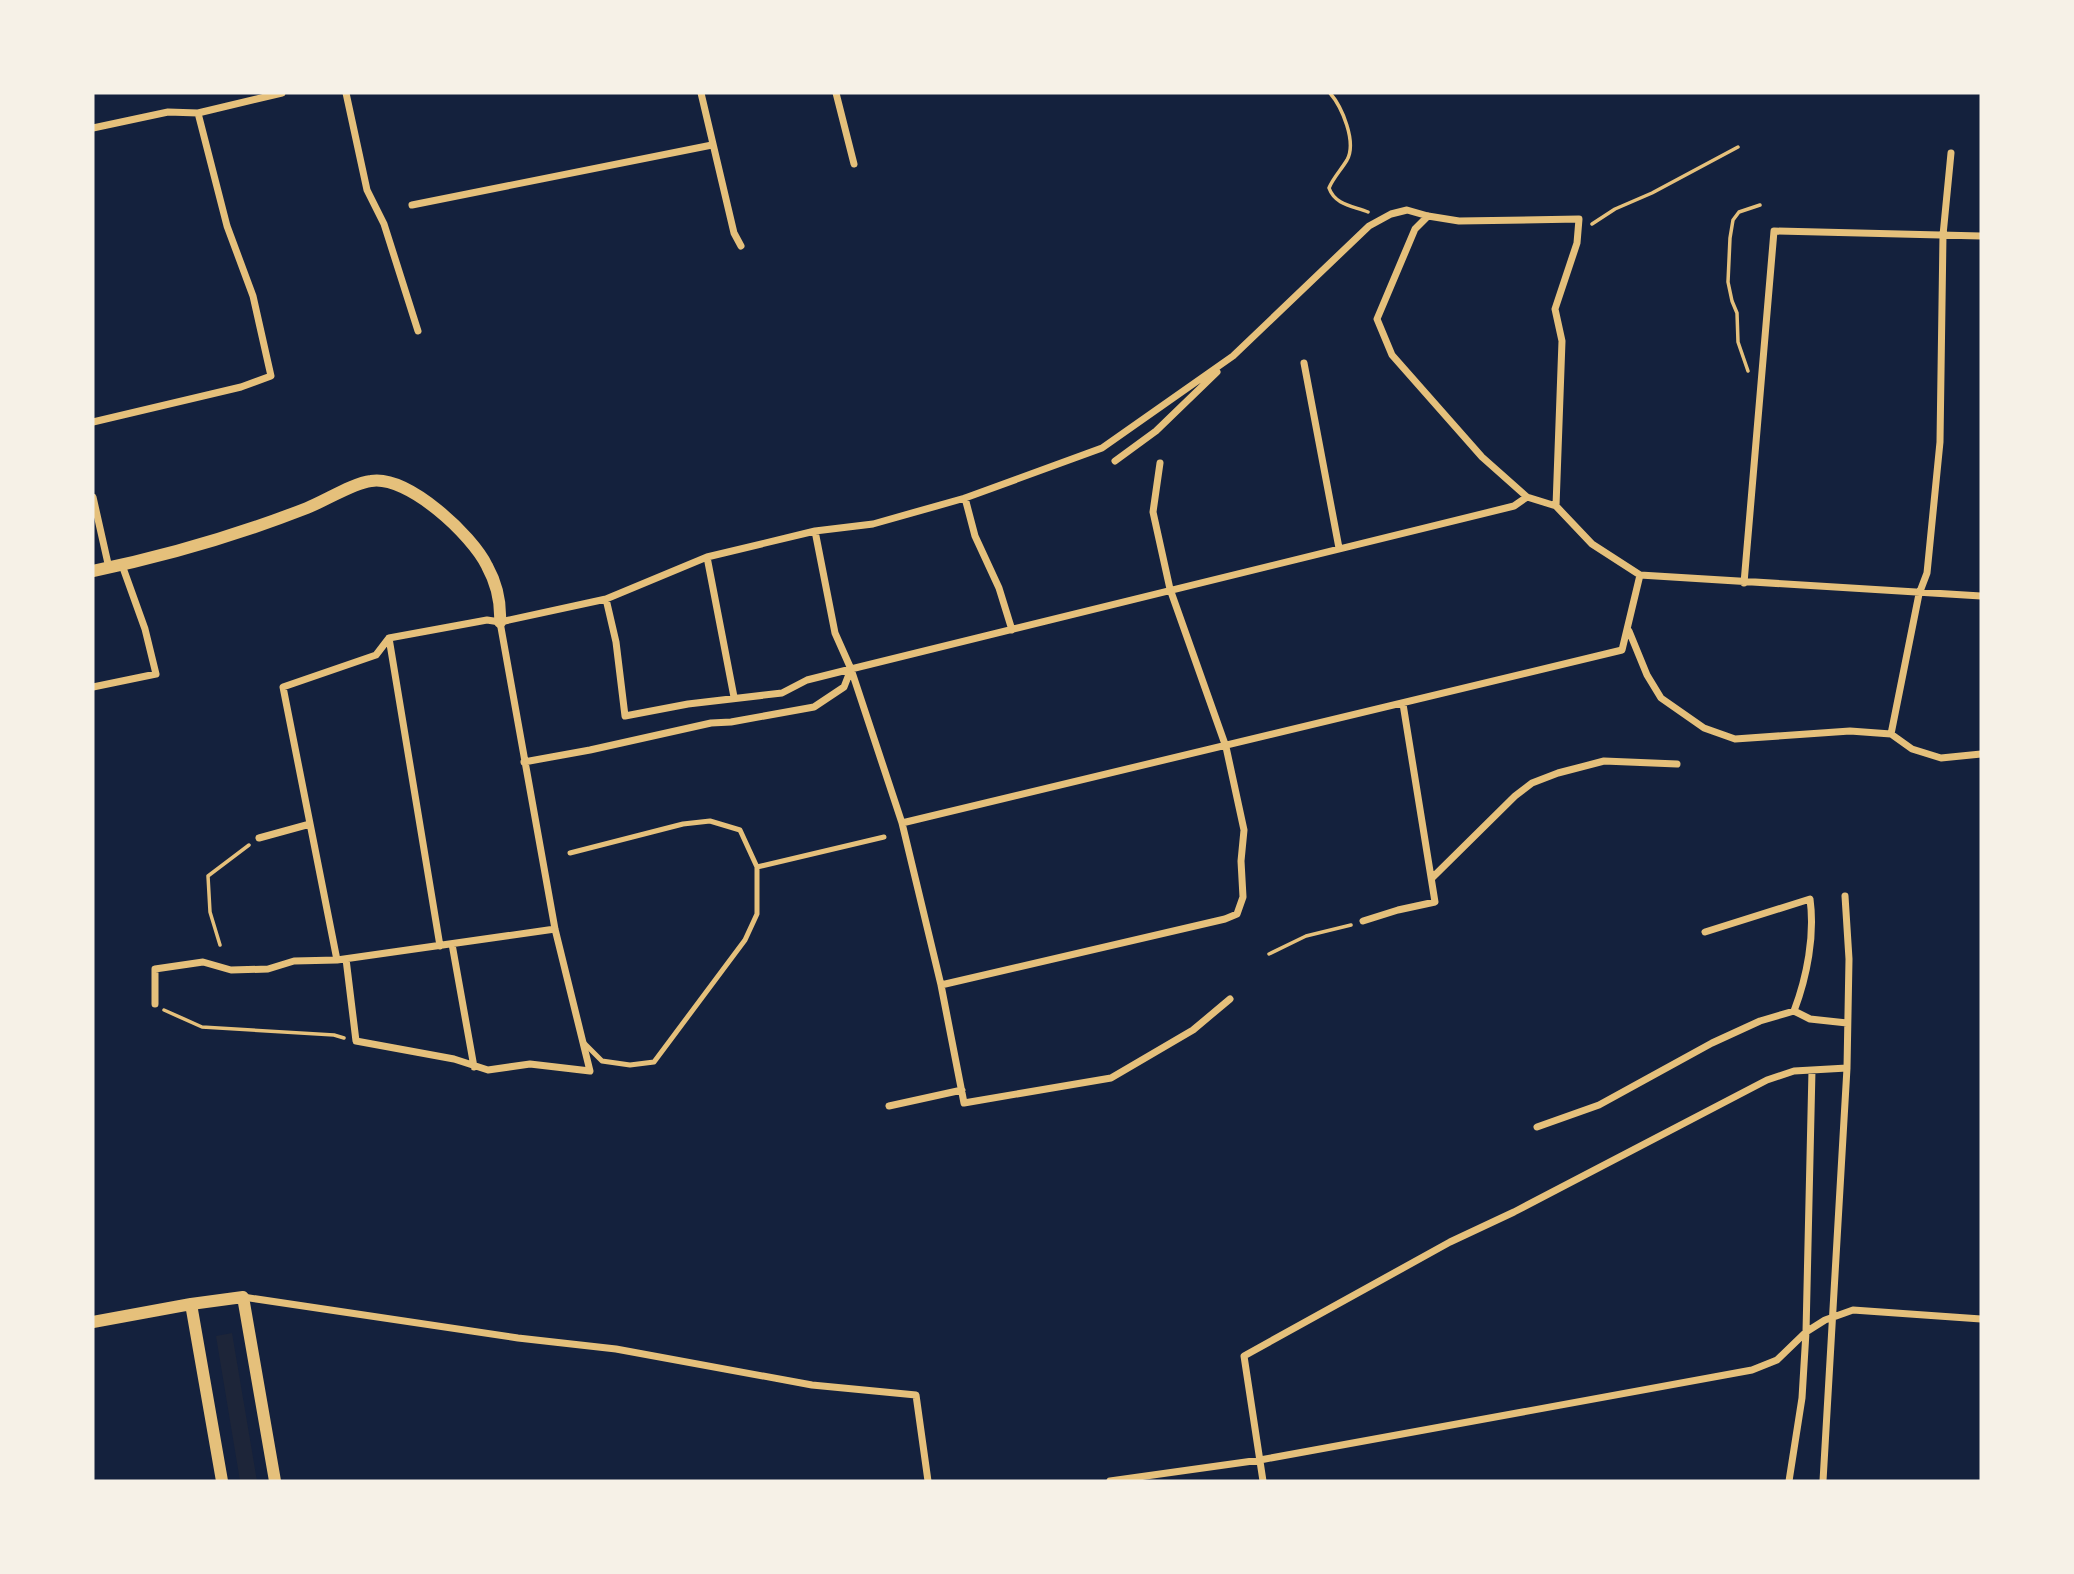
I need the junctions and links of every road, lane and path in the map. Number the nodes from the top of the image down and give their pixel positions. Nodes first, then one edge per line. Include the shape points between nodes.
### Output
1 (282, 93) edge
2 (346, 93) edge
3 (701, 93) edge
4 (836, 93) edge
5 (1330, 93) edge
6 (198, 113) junction
7 (93, 128) edge
8 (712, 145) junction
9 (1738, 147) dead end
10 (1951, 153) dead end
11 (854, 164) dead end
12 (412, 205) dead end
13 (1760, 205) dead end
14 (1428, 216) junction
15 (1383, 218) junction
16 (1578, 233) junction
17 (1943, 235) junction
18 (1981, 236) edge
19 (741, 246) dead end
20 (418, 331) dead end
21 (1233, 356) junction
22 (1304, 363) dead end
23 (1751, 381) dead end
24 (93, 422) edge
25 (1115, 461) dead end
26 (1160, 463) dead end
27 (93, 497) edge
28 (1527, 497) junction
29 (965, 498) junction
30 (1556, 506) junction
31 (815, 531) junction
32 (1339, 548) junction
33 (707, 557) junction
34 (116, 567) junction
35 (93, 571) edge
36 (1640, 575) junction
37 (1744, 583) junction
38 (1170, 589) junction
39 (1919, 594) junction
40 (1981, 596) edge
41 (606, 599) junction
42 (500, 622) junction
43 (1012, 630) junction
44 (1629, 630) junction
45 (389, 638) junction
46 (851, 669) junction
47 (93, 687) edge
48 (734, 697) junction
49 (1403, 704) junction
50 (1891, 734) junction
51 (1226, 747) junction
52 (1981, 754) edge
53 (524, 762) junction
54 (1677, 764) dead end
55 (902, 823) junction
56 (310, 824) junction
57 (884, 837) dead end
58 (259, 838) joint
59 (570, 853) dead end
60 (757, 867) junction
61 (1432, 878) junction
62 (1845, 896) dead end
63 (1363, 921) joint
64 (555, 929) junction
65 (1705, 932) dead end
66 (452, 944) junction
67 (220, 945) dead end
68 (440, 946) junction
69 (1269, 954) dead end
70 (346, 959) junction
71 (337, 960) junction
72 (941, 985) junction
73 (1230, 999) dead end
74 (155, 1004) joint
75 (1794, 1011) junction
76 (1847, 1023) junction
77 (356, 1041) junction
78 (582, 1041) junction
79 (474, 1067) junction
80 (1847, 1068) junction
81 (1812, 1070) junction
82 (962, 1090) junction
83 (889, 1107) dead end
84 (1537, 1127) dead end
85 (243, 1297) junction
86 (191, 1304) junction
87 (1833, 1317) junction
88 (1981, 1319) edge
89 (93, 1322) edge
90 (1806, 1332) junction
91 (1260, 1460) junction
92 (222, 1481) edge
93 (275, 1481) edge
94 (928, 1481) edge
95 (1110, 1481) edge
96 (1263, 1481) edge
97 (1789, 1481) edge
98 (1824, 1481) edge

1 - 6 street
2 - 20 street via 367,190 384,224
3 - 8 street
4 - 11 street
5 - 15 path via 1342,116 1350,150 1331,182 1331,195
6 - 7 street via 168,112
6 - 24 street via 227,226 253,296 271,376
8 - 12 street
8 - 19 street
9 - 16 path via 1615,209
10 - 17 street
13 - 23 path via 1739,212 1730,238 1728,282 1737,313 1738,342
14 - 15 street via 1408,210
14 - 16 street via 1459,221 1579,219
14 - 28 street via 1415,229 1377,319 1392,355 1482,457
15 - 21 street via 1345,248
16 - 30 street via 1555,309 1562,341
17 - 18 street
17 - 37 street via 1774,231
17 - 39 street via 1940,443 1927,573
21 - 25 street via 1156,431
21 - 29 street via 1102,448
22 - 32 street
26 - 38 street via 1153,512
27 - 34 street
28 - 30 street
28 - 32 street via 1514,506
29 - 31 street via 873,524
29 - 43 street
30 - 36 street via 1592,544
31 - 33 street
31 - 46 street via 835,633
32 - 38 street
33 - 41 street
33 - 48 street
34 - 35 street
34 - 42 street via 195,547 371,481 396,484 467,537 487,565 501,602
34 - 47 street via 145,629 156,674
36 - 37 street
36 - 44 street
37 - 39 street
38 - 43 street
38 - 51 street
39 - 40 street
39 - 50 street
41 - 42 street
41 - 48 street via 625,716
42 - 45 street via 487,620
42 - 53 street
43 - 46 street
44 - 49 street via 1622,650
44 - 50 street via 1661,698 1703,728 1735,740 1850,731
45 - 56 street via 376,655 283,687
45 - 68 street
46 - 48 street via 782,692
46 - 53 street via 844,687 814,707
46 - 55 street
49 - 51 street
49 - 61 street
50 - 52 street via 1912,749 1941,758
51 - 55 street
51 - 72 street via 1244,830 1242,897 1237,914
53 - 64 street
54 - 61 street via 1604,761 1532,783
55 - 72 street
56 - 58 street
56 - 71 street
57 - 60 lane
58 - 67 path via 208,876 210,912
59 - 60 lane via 710,821 740,830
60 - 78 lane via 757,914 745,940 654,1062 602,1061
61 - 63 street via 1436,902
62 - 76 street
63 - 69 path via 1306,936
64 - 66 street
64 - 78 street
65 - 75 street via 1810,899 1813,920
66 - 68 street
66 - 79 street
68 - 70 street
70 - 71 street
70 - 77 street
71 - 74 street via 294,961 268,969 231,970 203,962 155,969
72 - 82 street
73 - 82 street via 1193,1030 1111,1077 964,1103
74 - 77 path via 202,1027 334,1035
75 - 76 street
75 - 84 street via 1712,1043 1599,1105
76 - 80 street
77 - 79 street via 454,1059
78 - 79 street via 590,1071 530,1065
80 - 81 street
80 - 87 street
81 - 90 street
81 - 91 street via 1767,1080 1450,1242 1244,1356
82 - 83 street
85 - 86 street
85 - 93 street
85 - 94 street via 616,1349 812,1384 916,1395
86 - 89 street
86 - 92 street
87 - 88 street via 1853,1310
87 - 90 street
87 - 98 street
90 - 91 street via 1777,1360 1752,1370
90 - 97 street via 1802,1398
91 - 95 street
91 - 96 street

